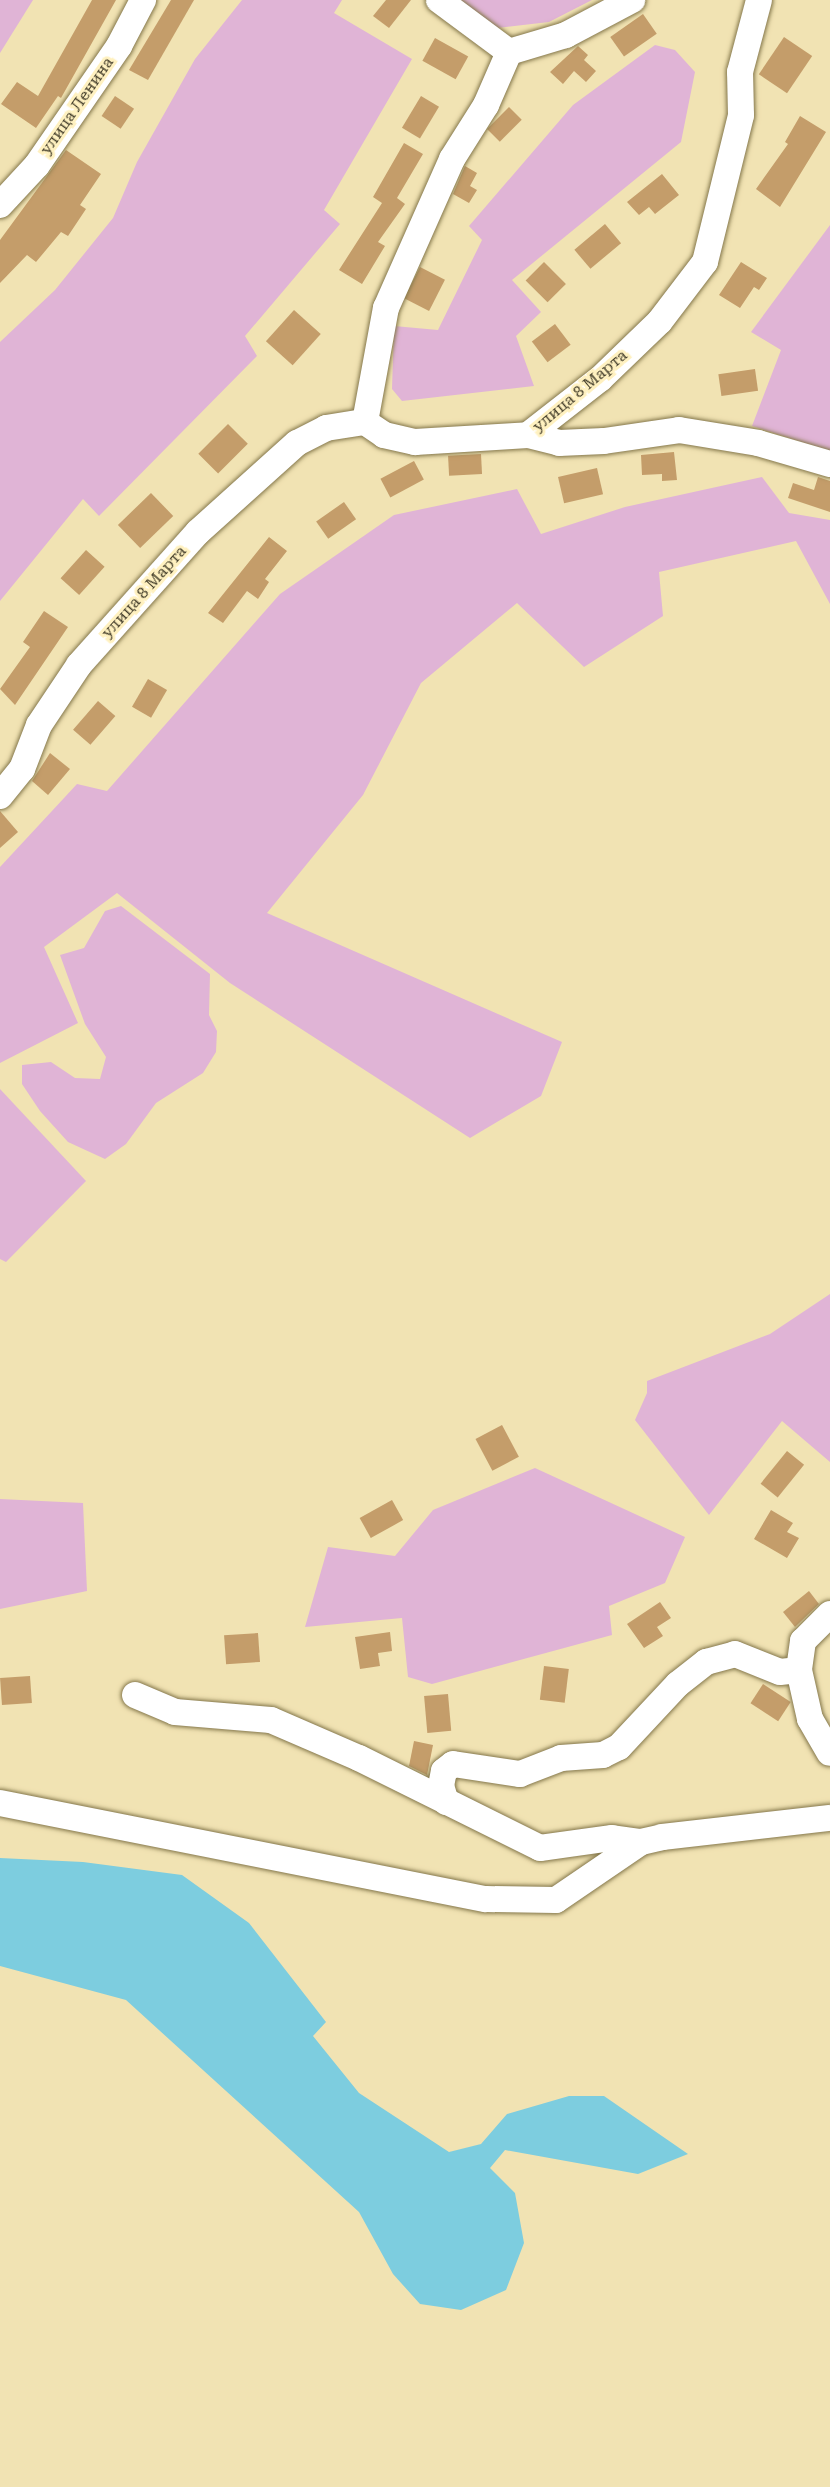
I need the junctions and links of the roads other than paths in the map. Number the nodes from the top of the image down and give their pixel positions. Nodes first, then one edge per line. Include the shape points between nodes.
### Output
1 (143, 0) edge
2 (439, 0) edge
3 (632, 0) edge
4 (759, 0) edge
5 (509, 52) junction
6 (0, 205) edge
7 (365, 422) junction
8 (528, 435) junction
9 (830, 464) edge
10 (0, 796) edge
11 (830, 1614) edge
12 (799, 1670) junction
13 (135, 1695) dead end
14 (830, 1754) edge
15 (0, 1803) edge
16 (446, 1803) junction
17 (830, 1818) edge
18 (641, 1842) junction

1 - 6 street, улица Ленина via 119,46 37,165
2 - 5 street
3 - 5 street via 566,35
4 - 8 street, улица 8 Марта via 740,72 741,115 705,262 660,321 600,379
5 - 7 street via 486,105 452,159 386,308
7 - 8 street, улица 8 Марта via 384,435 415,442
7 - 10 street, улица 8 Марта via 335,425 297,443 198,532 79,664 39,725 22,769
8 - 9 street via 559,443 679,430 758,443
11 - 12 street via 803,1641
12 - 14 street via 810,1719
12 - 16 street via 780,1672 735,1654 706,1662 678,1684 619,1747 603,1755 561,1758 520,1774 453,1764 444,1771 441,1786
13 - 16 street via 175,1712 271,1720
15 - 18 street via 486,1899 556,1900
16 - 18 street via 540,1848 612,1838
17 - 18 street via 706,1829

